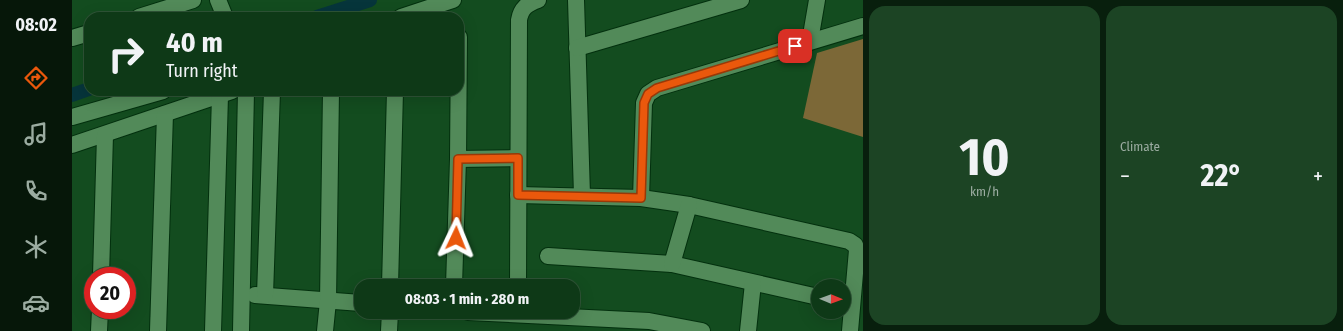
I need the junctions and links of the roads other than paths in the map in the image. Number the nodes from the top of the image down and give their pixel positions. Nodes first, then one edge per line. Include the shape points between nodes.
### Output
1 (193, 0) edge
2 (218, 0) edge
3 (453, 0) edge
4 (538, 0) edge
5 (576, 0) edge
6 (741, 0) edge
7 (817, 0) edge
8 (155, 12) edge
9 (223, 12) edge
10 (416, 12) edge
11 (863, 26) edge
12 (84, 34) edge
13 (72, 38) edge
14 (810, 41) junction
15 (577, 48) junction
16 (146, 96) edge
17 (217, 96) edge
18 (226, 96) edge
19 (246, 96) edge
20 (272, 96) edge
21 (331, 96) edge
22 (394, 96) edge
23 (459, 96) edge
24 (166, 114) junction
25 (72, 117) edge
26 (105, 135) junction
27 (72, 145) edge
28 (518, 158) junction
29 (458, 159) junction
30 (518, 195) junction
31 (582, 195) junction
32 (641, 198) junction
33 (690, 205) junction
34 (548, 256) dead end
35 (672, 264) junction
36 (101, 267) edge
37 (390, 279) edge
38 (454, 279) edge
39 (518, 279) edge
40 (753, 283) junction
41 (851, 286) edge
42 (242, 294) junction
43 (265, 295) junction
44 (811, 295) edge
45 (328, 301) junction
46 (354, 303) edge
47 (580, 317) edge
48 (100, 319) edge
49 (390, 319) edge
50 (849, 319) edge
51 (99, 331) edge
52 (158, 331) edge
53 (213, 331) edge
54 (241, 331) edge
55 (325, 331) edge
56 (389, 331) edge
57 (702, 331) edge
58 (748, 331) edge
59 (850, 331) edge

1 - 8 street
2 - 9 street
3 - 10 street
4 - 28 street via 523,8 519,20
5 - 15 street
6 - 15 street
7 - 14 street
11 - 14 street
12 - 13 street
14 - 32 street via 657,88 648,94 644,103
15 - 31 street
16 - 25 street
17 - 24 street
18 - 53 street
19 - 42 street
20 - 43 street
21 - 45 street
22 - 37 street
23 - 29 street
24 - 26 street
24 - 52 street
26 - 27 street
26 - 36 street
28 - 29 street
28 - 30 street
29 - 38 street
30 - 31 street
30 - 39 street
31 - 32 street
32 - 33 street
33 - 35 street
33 - 41 street via 849,241 857,250
34 - 35 street
35 - 40 street
40 - 44 street
40 - 58 street
42 - 43 street
42 - 54 street
43 - 45 street
45 - 46 street
45 - 55 street
47 - 57 street via 649,321
48 - 51 street
49 - 56 street
50 - 59 street

